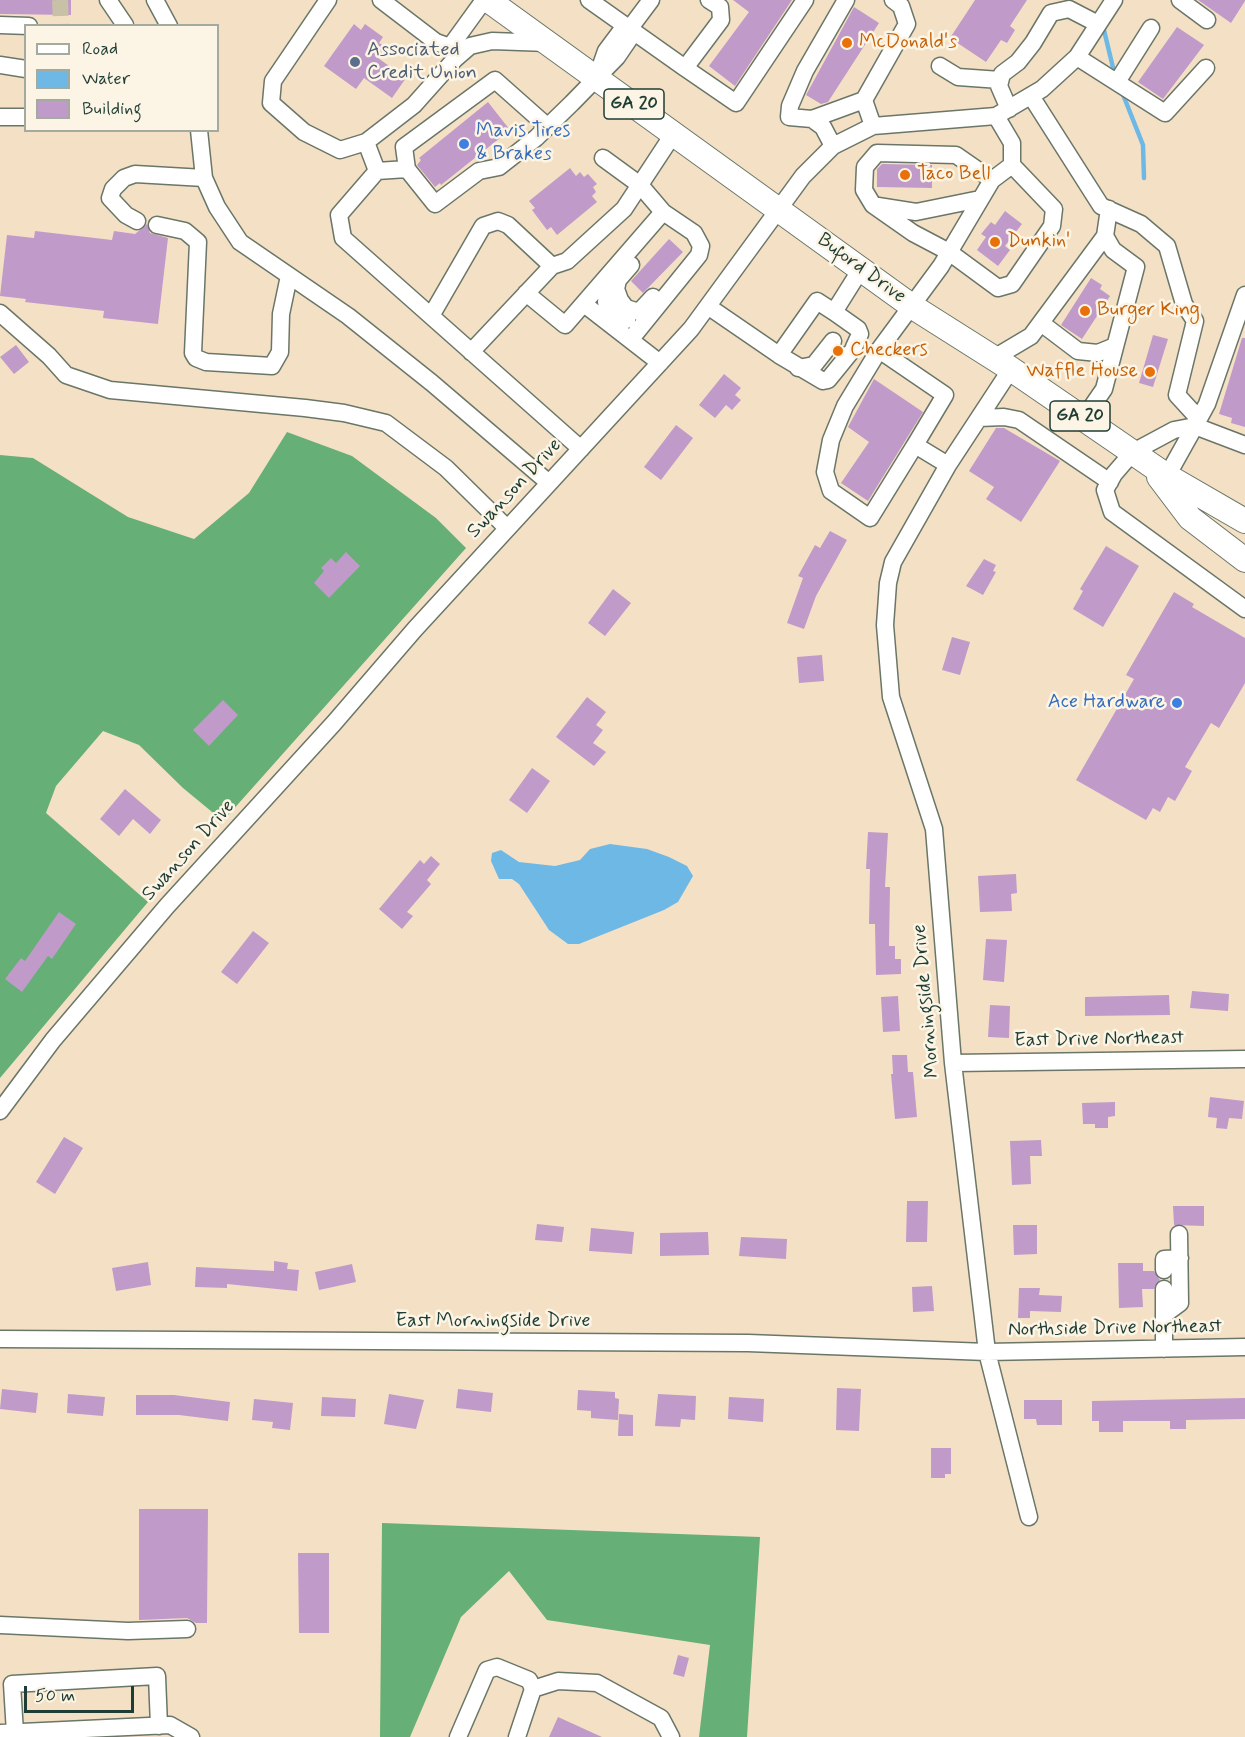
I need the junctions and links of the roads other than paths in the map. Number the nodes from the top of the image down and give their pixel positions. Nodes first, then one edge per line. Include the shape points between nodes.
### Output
1 (108, 0) edge
2 (154, 0) edge
3 (328, 0) edge
4 (381, 0) edge
5 (486, 0) edge
6 (589, 0) edge
7 (651, 0) edge
8 (709, 0) edge
9 (805, 0) edge
10 (846, 0) edge
11 (893, 0) edge
12 (1048, 0) edge
13 (1114, 0) edge
14 (1180, 0) edge
15 (1064, 10) junction
16 (1208, 20) dead end
17 (124, 24) edge
18 (168, 24) edge
19 (1098, 24) junction
20 (0, 25) edge
21 (24, 26) edge
22 (630, 28) junction
23 (1151, 28) dead end
24 (549, 43) junction
25 (453, 53) junction
26 (1077, 57) junction
27 (0, 65) edge
28 (940, 66) dead end
29 (685, 68) junction
30 (1206, 68) dead end
31 (24, 69) edge
32 (597, 77) junction
33 (1000, 80) junction
34 (1117, 82) junction
35 (1031, 96) junction
36 (864, 99) junction
37 (1003, 113) junction
38 (0, 117) edge
39 (24, 117) edge
40 (812, 119) junction
41 (873, 126) junction
42 (548, 127) junction
43 (199, 132) edge
44 (674, 133) junction
45 (366, 142) junction
46 (833, 146) junction
47 (603, 158) dead end
48 (1012, 165) junction
49 (406, 169) junction
50 (377, 171) junction
51 (204, 178) junction
52 (992, 180) junction
53 (640, 185) junction
54 (980, 199) junction
55 (873, 206) junction
56 (778, 209) junction
57 (1109, 209) junction
58 (663, 212) junction
59 (137, 221) dead end
60 (651, 224) junction
61 (158, 225) dead end
62 (1105, 236) junction
63 (949, 252) junction
64 (699, 255) junction
65 (552, 266) junction
66 (861, 269) junction
67 (289, 276) junction
68 (526, 293) junction
69 (1245, 295) edge
70 (584, 304) junction
71 (709, 307) junction
72 (913, 307) junction
73 (0, 313) edge
74 (839, 315) junction
75 (431, 316) junction
76 (1041, 323) junction
77 (631, 339) junction
78 (1115, 346) junction
79 (879, 350) junction
80 (471, 352) junction
81 (778, 355) junction
82 (660, 363) junction
83 (1002, 364) junction
84 (798, 368) junction
85 (979, 418) junction
86 (1084, 418) junction
87 (1197, 422) junction
88 (915, 445) junction
89 (1245, 445) edge
90 (581, 448) junction
91 (1149, 463) junction
92 (948, 465) junction
93 (1110, 482) junction
94 (549, 483) junction
95 (1245, 521) edge
96 (507, 528) junction
97 (1245, 560) edge
98 (1245, 609) edge
99 (1245, 1059) edge
100 (953, 1063) junction
101 (0, 1111) edge
102 (1179, 1234) dead end
103 (1180, 1258) junction
104 (1164, 1270) dead end
105 (1164, 1289) dead end
106 (1165, 1314) junction
107 (0, 1339) edge
108 (1245, 1347) edge
109 (1164, 1349) junction
110 (987, 1352) junction
111 (1029, 1517) dead end
112 (0, 1624) edge
113 (188, 1629) dead end
114 (533, 1689) junction
115 (159, 1726) junction
116 (8, 1733) edge
117 (191, 1737) edge
118 (458, 1737) edge
119 (516, 1737) edge
120 (671, 1737) edge

1 - 17 street
2 - 18 street
3 - 45 street via 273,81 271,103 304,132 340,150
4 - 25 street
5 - 24 highway, Buford Drive / GA 20
5 - 25 street
6 - 22 street
7 - 22 street
8 - 29 street via 720,7 721,20
9 - 29 street via 736,103
10 - 40 street via 789,106 789,117
11 - 36 street via 901,6 908,24
12 - 15 street
13 - 19 street, Swanson Drive
14 - 16 street
15 - 19 street
15 - 33 street via 1051,13 1033,43
19 - 26 street, Swanson Drive
20 - 21 street
22 - 29 street
22 - 32 street via 630,38
23 - 34 street
24 - 25 street via 492,41
24 - 32 highway, Buford Drive / GA 20
25 - 45 street via 414,105
26 - 34 street
26 - 35 street, Swanson Drive
27 - 31 street
28 - 33 street via 958,77
30 - 34 street via 1165,113
32 - 42 street
32 - 44 highway, Buford Drive / GA 20
33 - 37 street
35 - 37 street, Swanson Drive
35 - 57 street via 1101,206
36 - 40 street
36 - 41 street
37 - 41 street, Swanson Drive
37 - 48 street via 1012,143
38 - 39 street
40 - 46 street via 823,127
41 - 46 street, Swanson Drive
42 - 49 street via 499,167 479,171 435,204
42 - 49 street via 495,80 404,147
43 - 51 street
44 - 53 street
44 - 56 highway, Buford Drive / GA 20
45 - 50 street
46 - 56 street, Swanson Drive
47 - 53 street
48 - 52 street
48 - 63 street via 1053,209 1052,226 1012,284 998,288
49 - 50 street
50 - 75 street via 339,214 343,238
51 - 59 street via 135,174 124,178 112,189 110,198
51 - 67 street via 240,242
52 - 54 street
52 - 55 street via 956,155 877,153 865,167 864,190
53 - 58 street
53 - 65 street via 624,208 579,250 567,261
54 - 55 street via 916,212
54 - 63 street
55 - 63 street
56 - 66 highway, Buford Drive / GA 20
56 - 71 street, Swanson Drive
57 - 62 street
57 - 87 street via 1141,224 1167,246 1184,304 1195,321 1177,395
58 - 60 street
58 - 64 street via 694,233 701,246
60 - 64 street via 652,240 618,280 616,289 626,308 639,312 687,258
60 - 70 street
61 - 67 street via 185,231 198,242 193,353 206,362 272,366 280,352 281,314
62 - 76 street
62 - 78 street via 1113,250 1136,267
63 - 72 street
64 - 77 street
65 - 68 street
65 - 75 street via 508,225 498,221 483,226
66 - 72 highway, Buford Drive / GA 20
66 - 74 street
67 - 94 street via 348,316
68 - 70 street via 565,325
68 - 80 street
69 - 87 street
70 - 77 street
71 - 81 street
71 - 82 street, Swanson Drive
72 - 79 street
72 - 83 highway, Buford Drive / GA 20
73 - 96 street via 66,375 110,390 305,408 386,423 446,468
74 - 81 street via 818,301
74 - 84 street via 836,338 814,365
74 - 84 street via 860,334 852,350 828,380 819,380
75 - 80 street
76 - 78 street via 1078,351 1098,353
76 - 83 street
77 - 82 street
78 - 86 street via 1104,389
79 - 88 street via 945,395
79 - 88 street via 845,406 831,440 825,472 831,491 870,518
80 - 90 street
81 - 84 street
82 - 90 street, Swanson Drive
83 - 85 street
83 - 86 highway, Buford Drive / GA 20
85 - 92 street
85 - 93 street via 1019,420
86 - 91 highway, Buford Drive / GA 20
87 - 89 street
87 - 91 street
87 - 91 street via 1174,429
88 - 92 street
90 - 94 street, Swanson Drive
91 - 93 street
91 - 95 highway, Buford Drive / GA 20
91 - 97 highway via 1190,518
92 - 100 street, Morningside Drive via 894,562 888,583 885,626 891,698 934,829
93 - 98 street via 1106,490 1112,512
94 - 96 street, Swanson Drive
96 - 101 street, Swanson Drive via 109,972
99 - 100 street, East Drive Northeast
100 - 110 street, Morningside Drive
102 - 103 street
103 - 104 street via 1164,1259
103 - 106 street via 1180,1303
105 - 106 street
106 - 109 street
107 - 110 street, East Morningside Drive via 748,1343
108 - 109 street, Northside Drive Northeast
109 - 110 street, Northside Drive Northeast
110 - 111 street, Morningside Drive
112 - 113 street via 128,1631
114 - 118 street via 529,1680 497,1667 487,1670
114 - 119 street
114 - 120 street via 558,1681 597,1683 661,1718
115 - 116 street
115 - 116 street via 157,1676 12,1684
115 - 117 street via 170,1725

